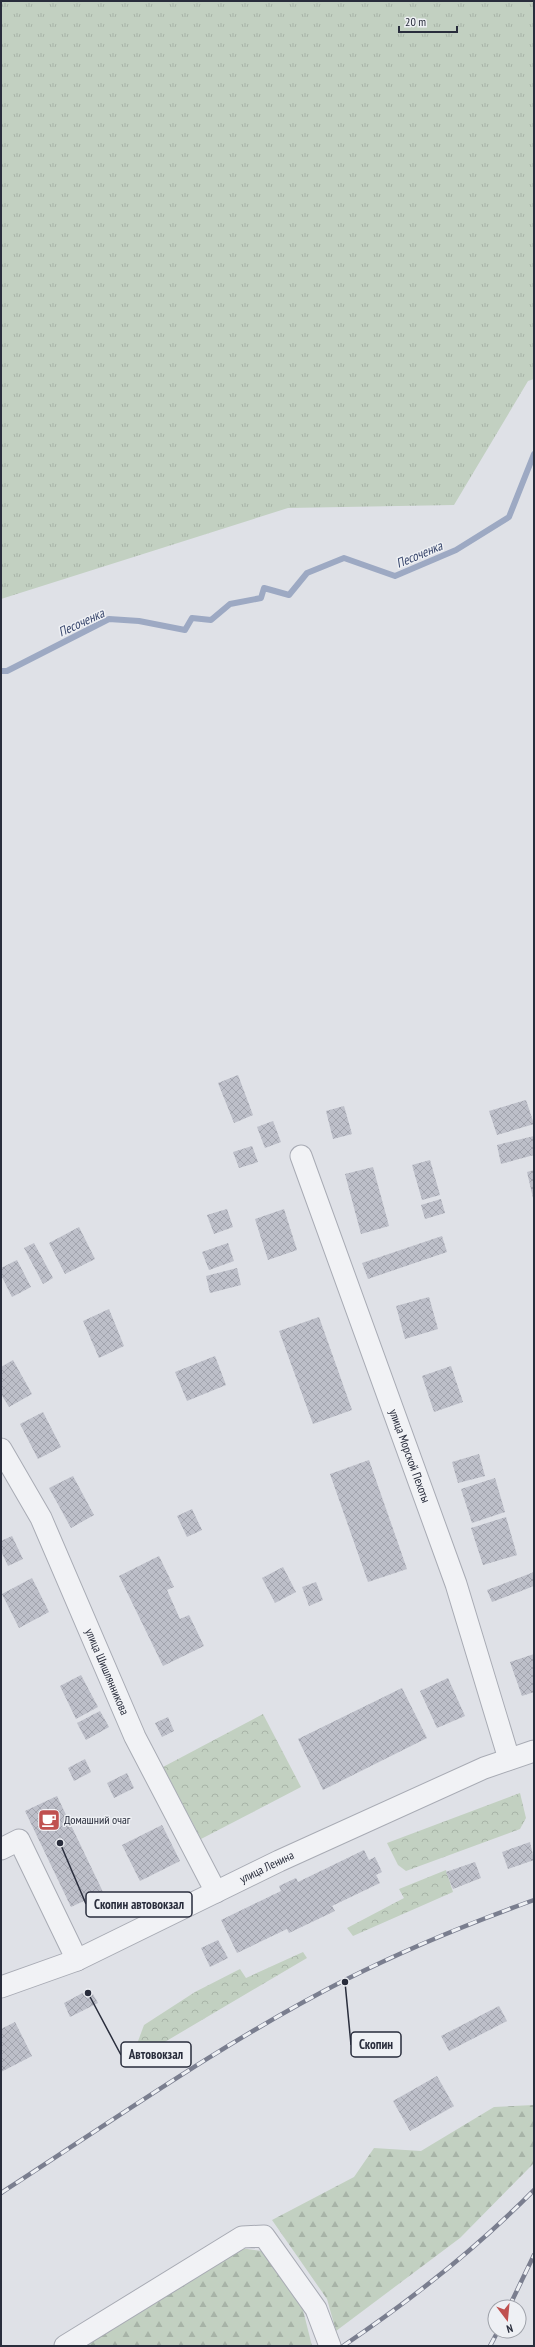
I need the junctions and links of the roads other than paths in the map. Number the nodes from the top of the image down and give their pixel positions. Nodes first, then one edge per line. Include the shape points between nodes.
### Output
1 (301, 1156) dead end
2 (1, 1449) edge
3 (534, 1751) edge
4 (509, 1759) junction
5 (1, 1849) edge
6 (216, 1892) junction
7 (77, 1960) junction
8 (3, 1980) edge
9 (65, 2346) edge
10 (330, 2346) edge

1 - 4 street, улица Морской Пехоты via 456,1584
2 - 6 street, улица Шишлянникова via 41,1518 135,1737
3 - 4 street, улица Ленина
4 - 6 street, улица Ленина via 415,1799
5 - 7 street via 19,1840
6 - 7 street, улица Ленина
7 - 8 street, улица Ленина
9 - 10 street via 242,2237 264,2236 316,2309

